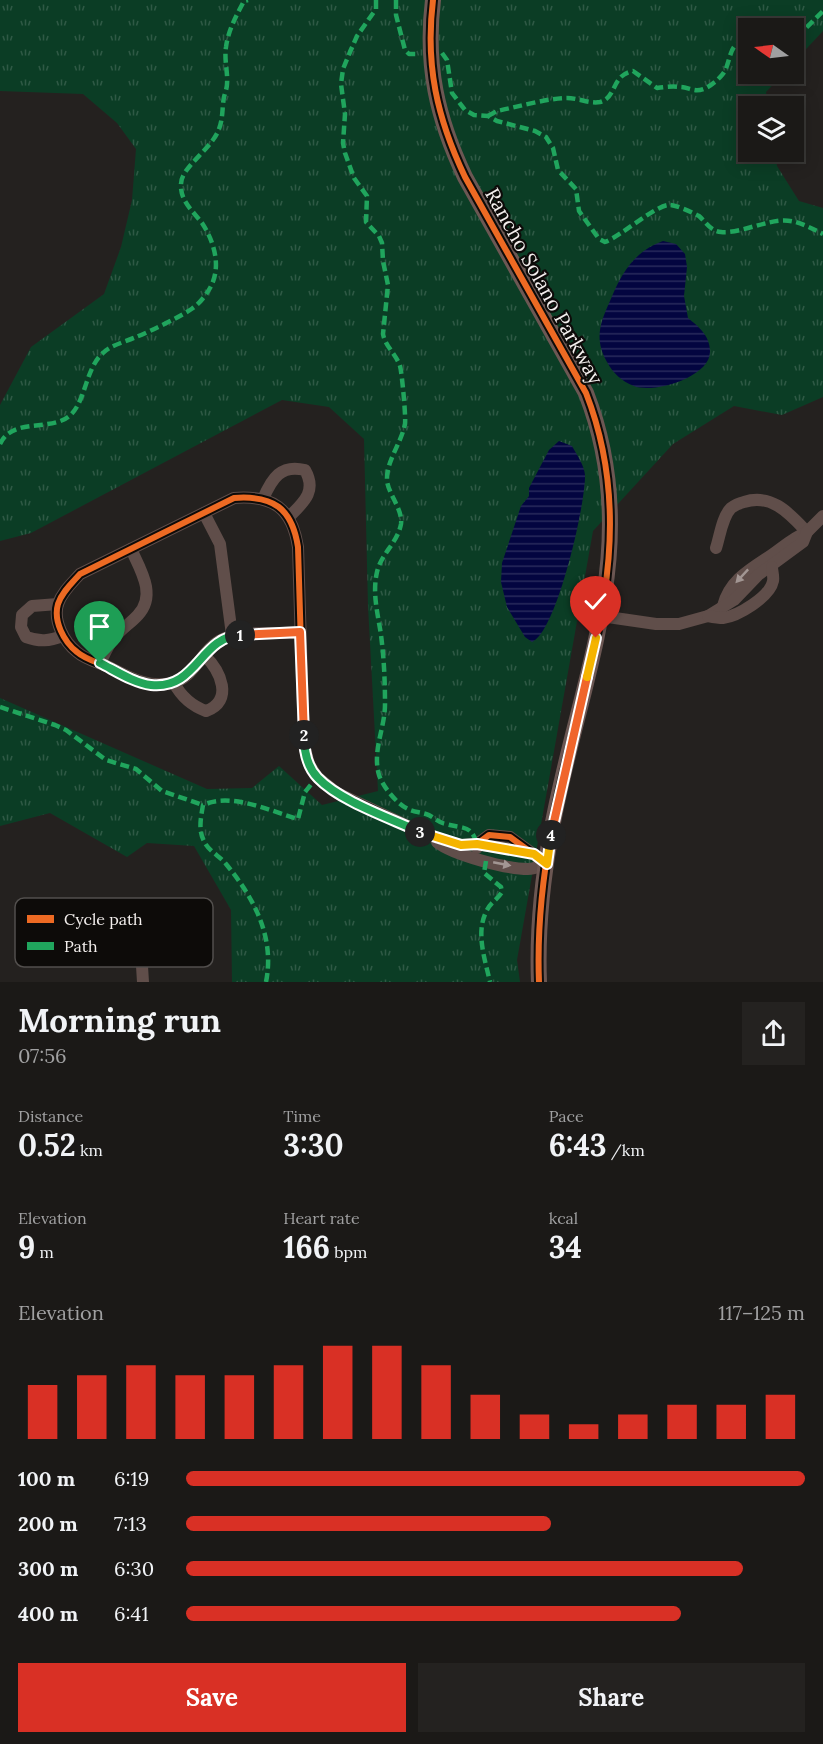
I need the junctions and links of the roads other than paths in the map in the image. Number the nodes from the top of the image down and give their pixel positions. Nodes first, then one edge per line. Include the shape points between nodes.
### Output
1 (433, 0) edge
2 (263, 499) junction
3 (204, 513) junction
4 (823, 516) edge
5 (289, 517) junction
6 (807, 532) junction
7 (716, 548) dead end
8 (131, 549) junction
9 (772, 567) junction
10 (58, 604) junction
11 (723, 606) junction
12 (601, 616) junction
13 (708, 616) junction
14 (300, 632) junction
15 (232, 635) junction
16 (63, 636) junction
17 (204, 655) junction
18 (100, 663) junction
19 (174, 683) junction
20 (429, 836) junction
21 (477, 844) junction
22 (475, 858) junction
23 (540, 859) junction
24 (142, 967) edge
25 (143, 982) edge
26 (539, 982) edge

1 - 12 street, Rancho Solano Parkway via 432,76 449,144 581,384 597,422 610,490 611,537
2 - 3 street via 234,498
2 - 5 street via 278,505
2 - 5 street via 281,471 292,467 305,471 311,480 310,492
3 - 8 street
3 - 15 street via 220,544
4 - 6 street
5 - 14 street via 298,547
6 - 7 street via 781,506 752,499 731,509
6 - 9 street via 802,542
6 -> 11 street via 749,569 726,593
8 - 10 street via 80,574
8 - 18 street via 146,581 146,604 113,639
9 - 11 street
9 - 13 street via 769,590 755,603 724,618
10 - 16 street
10 - 16 street via 32,606 22,615 21,627 26,637 37,641
11 - 13 street
12 - 13 street via 656,624 679,624
12 - 23 street, Rancho Solano Parkway via 551,833
14 - 15 street
14 - 20 street via 304,745 317,777 337,793
15 - 17 street
16 - 18 street via 79,654
17 - 19 street via 184,678
17 - 19 street via 213,664 223,687 216,707 206,711 194,707
18 - 19 street via 137,681 152,685
20 - 21 street via 461,845
20 - 22 street via 443,847
21 - 22 street
21 - 23 street via 489,835 510,837
22 -> 23 street via 530,870
23 - 26 street, Rancho Solano Parkway
24 - 25 street

